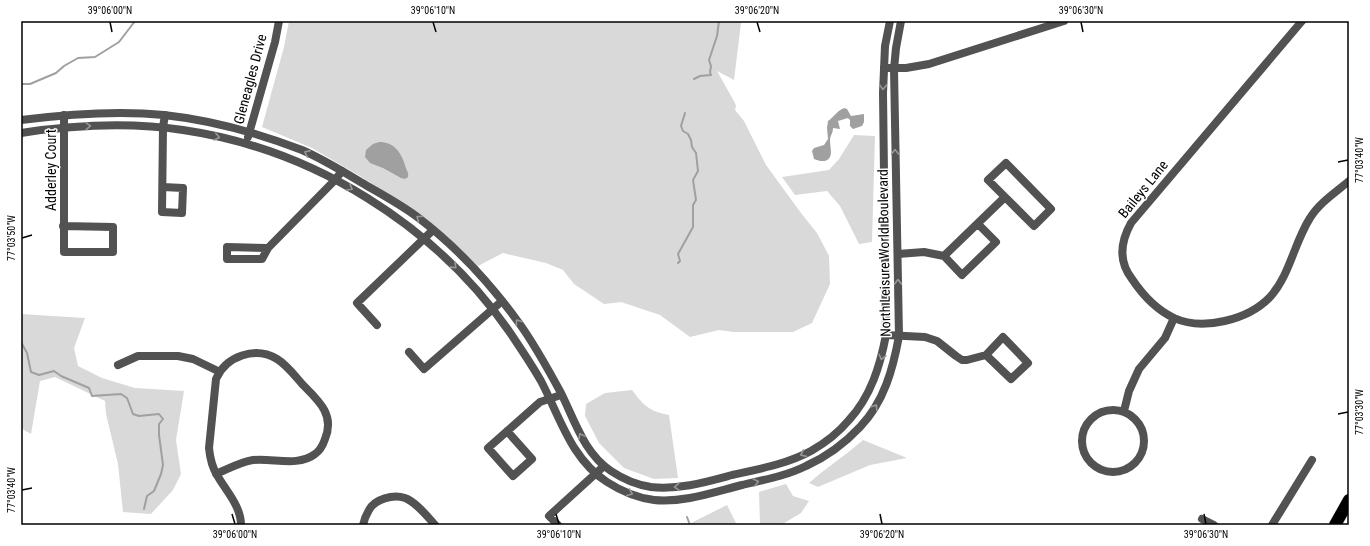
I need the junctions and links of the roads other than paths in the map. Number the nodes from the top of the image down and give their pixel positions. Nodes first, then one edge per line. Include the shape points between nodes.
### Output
1 (279, 21) edge
2 (890, 21) edge
3 (901, 21) edge
4 (1064, 21) edge
5 (1302, 21) edge
6 (884, 68) junction
7 (894, 69) junction
8 (64, 115) junction
9 (165, 115) junction
10 (21, 120) edge
11 (64, 127) junction
12 (164, 127) junction
13 (250, 132) junction
14 (21, 133) edge
15 (247, 144) junction
16 (342, 171) junction
17 (335, 180) junction
18 (1349, 181) edge
19 (163, 187) dead end
20 (1005, 197) junction
21 (978, 224) junction
22 (63, 226) junction
23 (433, 230) junction
24 (424, 239) junction
25 (268, 248) junction
26 (898, 254) junction
27 (944, 256) junction
28 (502, 301) junction
29 (492, 309) junction
30 (1174, 318) junction
31 (377, 325) dead end
32 (886, 335) junction
33 (899, 336) junction
34 (409, 352) dead end
35 (986, 355) junction
36 (118, 365) dead end
37 (220, 372) junction
38 (562, 395) junction
39 (550, 398) junction
40 (1124, 411) junction
41 (506, 432) junction
42 (1312, 460) dead end
43 (604, 466) junction
44 (216, 474) junction
45 (596, 474) junction
46 (1349, 500) edge
47 (1202, 518) dead end
48 (241, 525) edge
49 (363, 525) edge
50 (435, 525) edge
51 (558, 525) edge
52 (1214, 525) edge
53 (1272, 525) edge
54 (1335, 525) edge

1 - 13 street, Gleneagles Drive
2 - 6 street, North Leisure World Boulevard
3 - 7 street, North Leisure World Boulevard
4 - 7 street via 929,64
5 - 30 street, Baileys Lane via 1132,222 1125,234 1122,252 1124,265 1130,277 1155,306
6 - 7 street
6 -> 32 street, North Leisure World Boulevard via 882,93
26 -> 7 street, North Leisure World Boulevard
8 - 9 street, North Leisure World Boulevard via 119,112
8 - 10 street, North Leisure World Boulevard
8 - 11 street, Adderley Court
9 - 12 street
9 - 13 street, North Leisure World Boulevard
11 -> 12 street, North Leisure World Boulevard
11 - 14 street, North Leisure World Boulevard
11 - 22 street, Adderley Court
12 -> 15 street, North Leisure World Boulevard
12 - 19 street
13 - 15 street, Gleneagles Drive
16 -> 13 street, North Leisure World Boulevard via 302,150
15 - 17 street, North Leisure World Boulevard via 294,161
16 - 17 street
23 -> 16 street, North Leisure World Boulevard via 394,201
17 -> 24 street, North Leisure World Boulevard via 388,212
17 - 25 street
18 - 30 street, Baileys Lane via 1317,208 1296,244 1277,288 1260,306 1241,316 1220,322 1191,322
20 - 20 street via 1034,226 1051,209 1006,163 988,180
20 - 21 street
21 - 27 street
21 - 27 street via 996,242 968,270 962,275
22 - 22 street, Adderley Court via 113,227 113,252 64,252
23 - 24 street
23 - 28 street, North Leisure World Boulevard via 476,270
24 -> 29 street, North Leisure World Boulevard via 472,284
24 - 31 street via 356,303
25 - 25 street via 262,259 227,259 227,247
26 - 27 street via 924,252
33 -> 26 street, North Leisure World Boulevard
28 - 29 street
38 -> 28 street, North Leisure World Boulevard via 535,347
29 - 34 street via 424,369
29 - 39 street, North Leisure World Boulevard via 540,378
30 - 40 street via 1165,338 1139,369 1129,391
32 - 33 street
32 -> 43 street, North Leisure World Boulevard via 877,371 858,408 841,429 813,450 770,466 683,487 654,488 622,478
33 - 35 street via 926,337 937,341 962,360
45 -> 33 street, North Leisure World Boulevard via 633,495 654,500 675,500 774,477 806,466 841,444 870,414 879,401 890,374
35 - 35 street via 1003,337 1028,363 1011,379
36 - 37 street via 138,356 178,356 193,359
37 - 44 street via 216,379 209,448
37 - 44 street via 230,361 248,354 264,353 278,359 321,404 328,417 329,430 322,448 308,458 295,462 254,460
38 - 39 street
43 -> 38 street, North Leisure World Boulevard via 583,441
39 - 41 street via 540,402
39 - 45 street, North Leisure World Boulevard via 574,449
40 - 40 street via 1105,410 1087,422 1082,436 1083,451 1099,469 1119,471 1129,467 1139,458 1144,442 1142,430 1136,420
41 - 41 street via 532,459 513,476 488,448
42 - 53 street
43 - 45 street
44 - 48 street via 237,507
45 - 51 street via 549,516
46 - 54 highway
47 - 52 street
49 - 50 street via 369,510 377,502 390,497 410,501

